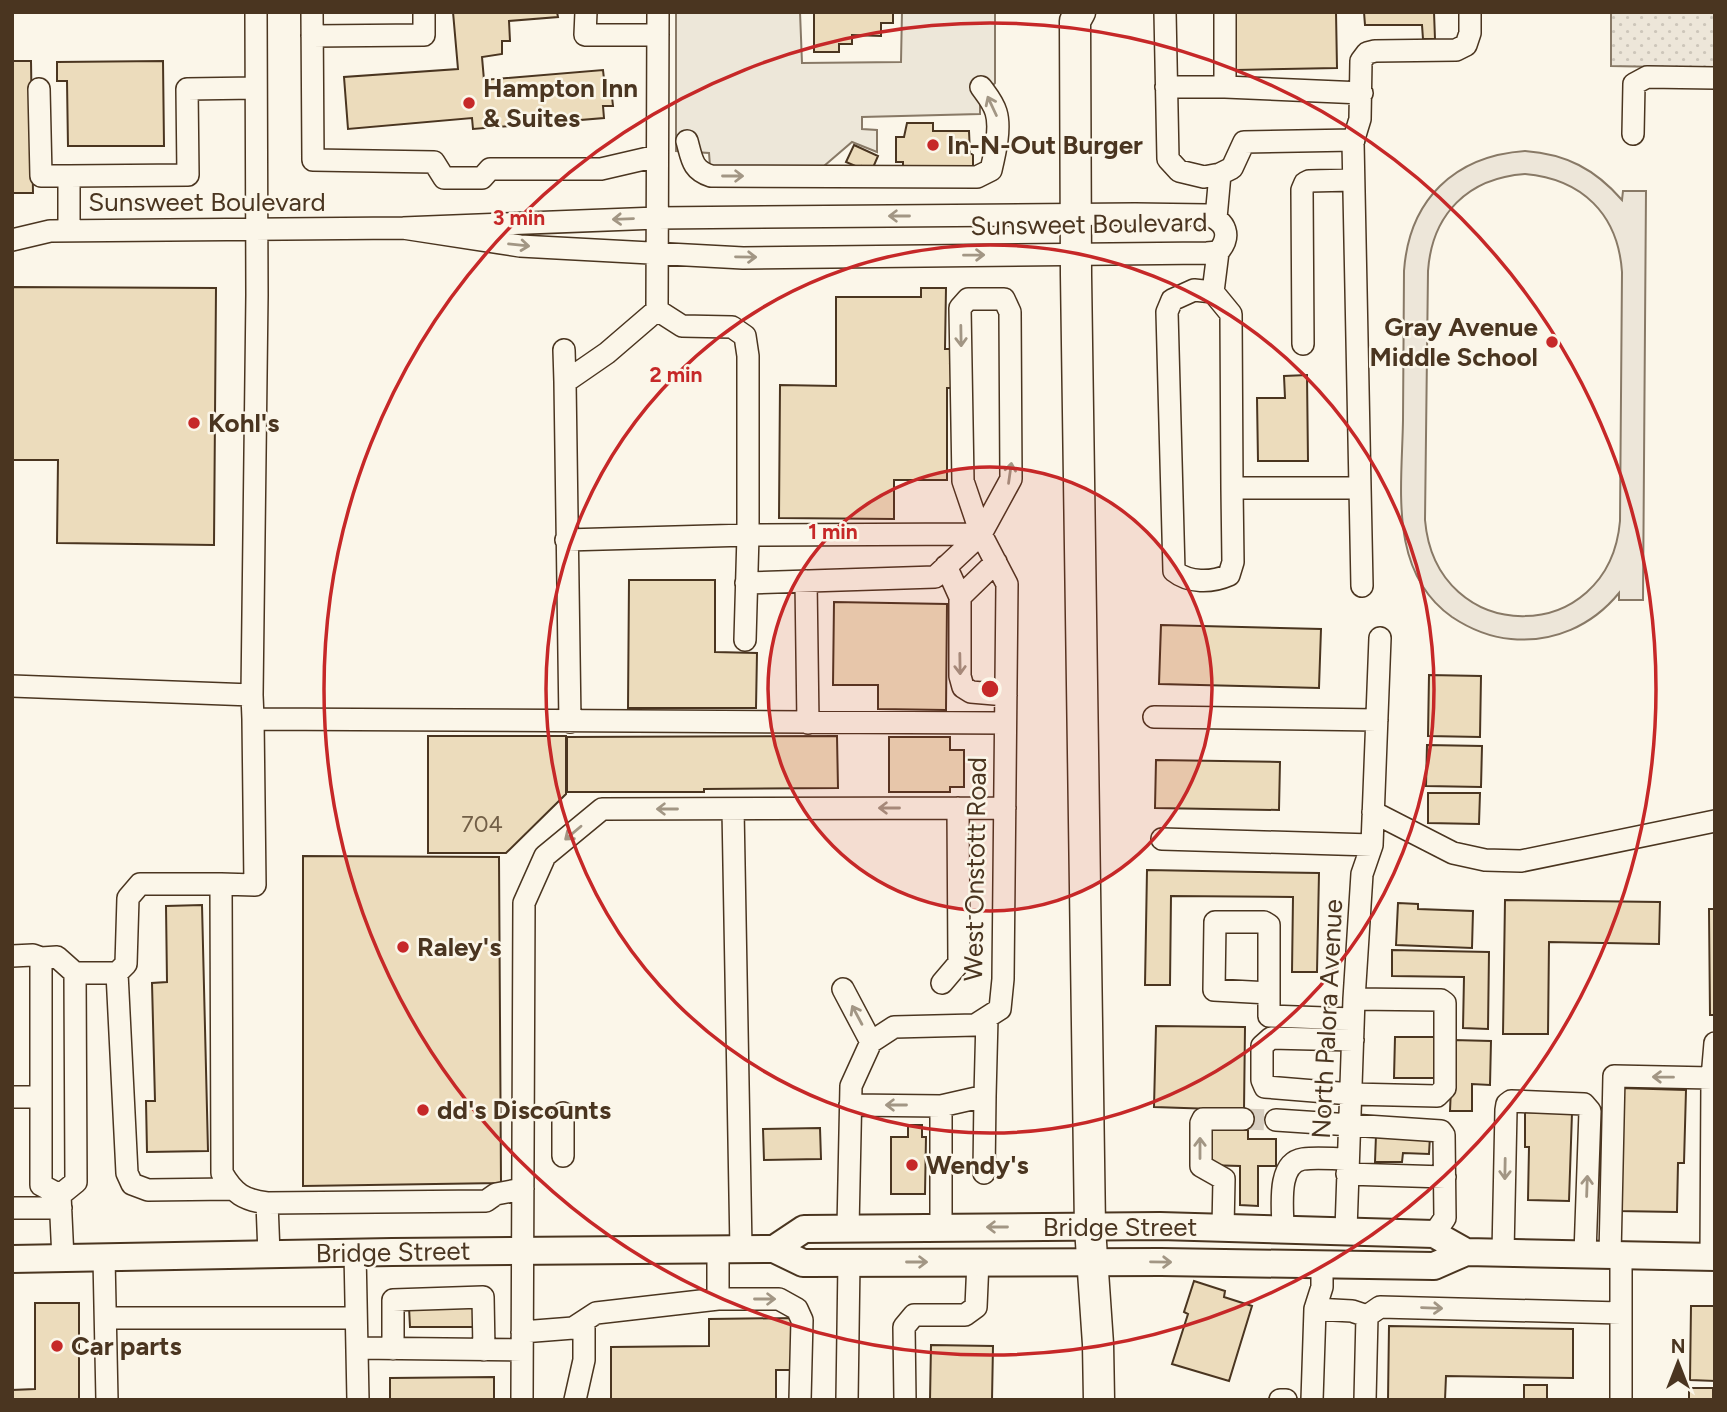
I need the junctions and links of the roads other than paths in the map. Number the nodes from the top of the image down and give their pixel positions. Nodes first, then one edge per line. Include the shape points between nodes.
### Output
1 (256, 12) edge
2 (312, 12) edge
3 (424, 12) edge
4 (586, 12) edge
5 (658, 12) edge
6 (1165, 12) edge
7 (1225, 12) edge
8 (1470, 12) edge
9 (1074, 15) edge
10 (658, 35) junction
11 (312, 36) junction
12 (1715, 78) edge
13 (981, 87) dead end
14 (1167, 87) junction
15 (1226, 87) junction
16 (256, 88) junction
17 (39, 89) dead end
18 (1362, 93) junction
19 (1633, 134) dead end
20 (1354, 140) junction
21 (687, 141) dead end
22 (657, 156) junction
23 (1220, 174) junction
24 (69, 176) junction
25 (1353, 180) junction
26 (1076, 215) junction
27 (657, 218) junction
28 (1216, 218) junction
29 (403, 228) junction
30 (257, 230) junction
31 (69, 231) junction
32 (12, 240) edge
33 (1218, 252) junction
34 (657, 253) junction
35 (1076, 253) junction
36 (1213, 292) junction
37 (657, 310) junction
38 (1303, 344) dead end
39 (564, 350) dead end
40 (565, 382) junction
41 (1232, 488) junction
42 (1360, 488) junction
43 (981, 534) junction
44 (748, 535) junction
45 (566, 540) junction
46 (996, 562) junction
47 (946, 566) junction
48 (806, 581) junction
49 (746, 583) junction
50 (1362, 586) dead end
51 (960, 597) junction
52 (1380, 638) dead end
53 (745, 640) dead end
54 (12, 686) edge
55 (252, 695) junction
56 (1006, 695) junction
57 (1154, 717) dead end
58 (253, 719) junction
59 (1377, 720) junction
60 (570, 722) junction
61 (807, 723) junction
62 (1005, 723) junction
63 (958, 808) junction
64 (1005, 808) junction
65 (733, 809) junction
66 (1373, 813) junction
67 (1715, 821) edge
68 (1162, 839) dead end
69 (1372, 845) junction
70 (221, 884) junction
71 (12, 956) edge
72 (41, 958) junction
73 (117, 973) junction
74 (75, 974) junction
75 (942, 983) dead end
76 (843, 989) dead end
77 (1269, 993) dead end
78 (987, 1017) junction
79 (1353, 1019) junction
80 (871, 1042) junction
81 (1715, 1043) edge
82 (1712, 1078) junction
83 (1351, 1094) junction
84 (985, 1096) junction
85 (12, 1097) edge
86 (41, 1097) junction
87 (850, 1105) junction
88 (941, 1106) junction
89 (563, 1113) dead end
90 (1243, 1119) tunnel mouth
91 (1276, 1120) tunnel mouth
92 (1349, 1125) junction
93 (563, 1156) dead end
94 (1348, 1167) junction
95 (984, 1173) dead end
96 (1445, 1177) junction
97 (232, 1189) junction
98 (523, 1189) junction
99 (60, 1202) junction
100 (267, 1203) junction
101 (12, 1208) edge
102 (848, 1227) junction
103 (941, 1227) junction
104 (1090, 1227) junction
105 (1223, 1227) junction
106 (1283, 1229) junction
107 (1346, 1230) junction
108 (1434, 1234) junction
109 (730, 1249) junction
110 (522, 1250) junction
111 (355, 1252) junction
112 (780, 1252) junction
113 (1466, 1252) junction
114 (1503, 1252) junction
115 (269, 1254) junction
116 (1606, 1255) junction
117 (1713, 1257) edge
118 (104, 1258) junction
119 (12, 1259) edge
120 (63, 1259) junction
121 (978, 1261) junction
122 (849, 1262) junction
123 (1092, 1262) junction
124 (1241, 1264) junction
125 (1322, 1265) junction
126 (718, 1299) junction
127 (1315, 1309) junction
128 (1621, 1313) junction
129 (1367, 1316) junction
130 (106, 1318) junction
131 (356, 1318) junction
132 (584, 1321) junction
133 (522, 1341) junction
134 (357, 1348) junction
135 (393, 1349) junction
136 (484, 1350) junction
137 (107, 1400) edge
138 (358, 1400) edge
139 (522, 1400) edge
140 (575, 1400) edge
141 (800, 1400) edge
142 (847, 1400) edge
143 (905, 1400) edge
144 (1099, 1400) edge
145 (1280, 1400) edge
146 (1286, 1400) edge
147 (1312, 1400) edge
148 (1365, 1400) edge
149 (1620, 1400) edge

1 - 16 street
2 - 11 street
3 - 11 street via 424,35
4 - 10 street via 585,35
5 - 10 street
6 - 14 street
7 - 15 street
8 - 18 street via 1466,45 1456,50 1367,53 1362,61
9 - 26 highway
10 - 22 street
11 - 22 street via 313,160 434,162 444,178 482,178 490,169 601,169
12 - 19 street via 1647,77 1634,84
21 -> 13 street via 700,173 711,176 977,177 991,170 997,114
14 - 15 street
14 - 23 street via 1168,159 1179,171 1204,177
15 - 18 street
16 - 24 street via 187,89 188,175
16 - 30 street
17 - 24 street via 41,176
18 - 20 street
20 - 23 street via 1244,142 1232,168
20 - 25 street
22 - 27 street
23 - 28 street
24 - 31 street
25 - 38 street via 1309,181 1302,190
25 - 42 street
26 -> 27 street, Sunsweet Boulevard
26 - 28 street, Sunsweet Boulevard
26 - 35 highway
27 -> 29 street, Sunsweet Boulevard
27 - 34 street
28 - 33 street, Sunsweet Boulevard via 1227,234
29 - 30 street, Sunsweet Boulevard
29 -> 34 street, Sunsweet Boulevard via 520,246
30 - 31 street, Sunsweet Boulevard
30 - 55 street
31 - 32 street, Sunsweet Boulevard
33 - 35 street, Sunsweet Boulevard
33 - 36 street
34 -> 35 street, Sunsweet Boulevard via 743,258
34 - 37 street
35 - 104 highway
36 - 41 street via 1231,314
36 - 41 street via 1183,293 1171,300 1167,312 1173,559 1174,571 1184,579 1217,580 1229,575 1233,562
37 - 40 street
37 - 44 street via 682,326 732,327 745,336
39 - 40 street
40 - 45 street
41 - 42 street
42 - 50 street
43 -> 43 street, West Onstott Road via 1011,479 1010,312 1004,299 968,299 961,308 963,481
43 - 44 street
43 - 46 street, West Onstott Road
43 - 47 street
44 - 45 street
44 - 49 street
45 - 60 street
46 - 51 street
46 - 56 street, West Onstott Road via 1007,584
47 - 48 street via 935,577
47 - 51 street
48 - 49 street
48 - 61 street
49 - 53 street
51 -> 56 street via 963,687
52 - 59 street, North Palora Avenue
54 - 55 street
55 - 58 street
56 - 62 street, West Onstott Road
57 - 59 street
58 - 60 street
58 - 70 street via 255,886
59 - 66 street, North Palora Avenue
60 - 61 street
61 - 62 street
62 - 64 street, West Onstott Road
63 - 64 street
63 -> 65 street
63 - 75 street via 959,963
64 - 78 street, West Onstott Road via 1003,979 1000,1009
65 -> 98 street via 601,809 545,856 524,903
65 - 109 street
66 - 67 street via 1453,853 1521,861
66 - 69 street, North Palora Avenue
68 - 69 street
69 - 79 street, North Palora Avenue via 1362,874
70 - 73 street via 140,884 128,898 126,964
70 - 97 street via 222,1173
71 - 72 street
72 - 74 street via 57,957
72 - 86 street
73 - 74 street
73 - 97 street via 127,1173 132,1184 148,1190
74 - 99 street via 76,1182
80 -> 76 street
77 - 79 street via 1269,1016
78 - 80 street, West Onstott Road via 975,1025 894,1027
78 - 84 street
79 - 83 street, North Palora Avenue
79 - 83 street via 1271,1038 1262,1046 1265,1087
79 - 83 street via 1441,1000 1445,1003 1445,1088 1437,1096
80 - 87 street via 851,1086
81 - 82 street
82 -> 116 street via 1614,1076
82 - 117 street
83 - 92 street, North Palora Avenue
84 - 88 street
84 - 95 street
85 - 86 street
86 - 99 street via 41,1185
88 -> 87 street
87 - 102 street
88 - 103 street
89 - 93 street
105 -> 90 street via 1224,1179 1201,1166 1201,1122
91 - 92 street
92 - 94 street, North Palora Avenue
92 - 96 street via 1441,1130
94 - 96 street
94 - 106 street via 1303,1159 1293,1162 1284,1182
94 - 107 street, North Palora Avenue
96 - 108 street via 1445,1218
97 - 100 street via 251,1201
98 - 100 street via 496,1194 486,1201
98 - 110 street
99 - 101 street
99 - 120 street
100 - 115 street
102 - 103 main road, Bridge Street
102 - 112 main road, Bridge Street via 804,1229
104 -> 103 main road, Bridge Street
103 - 122 main road via 901,1241 861,1247
104 - 105 main road, Bridge Street
104 - 123 highway
105 - 106 main road, Bridge Street
106 - 107 main road, Bridge Street
107 - 108 main road, Bridge Street
107 - 124 main road via 1320,1245 1280,1250
108 - 113 main road, Bridge Street
108 - 125 main road via 1390,1250 1340,1253
109 - 110 main road, Bridge Street
109 - 112 main road, Bridge Street
109 - 126 street
110 - 111 main road, Bridge Street
110 - 133 street
111 - 115 main road, Bridge Street
111 - 131 street
112 - 122 main road, Bridge Street via 803,1263
113 - 114 main road, Bridge Street
113 - 125 main road, Bridge Street via 1434,1266
114 - 116 main road, Bridge Street
116 -> 114 street via 1588,1106 1511,1101 1506,1110
115 - 118 main road, Bridge Street
116 - 117 main road, Bridge Street
116 - 128 street
118 - 120 main road, Bridge Street
118 - 130 street
119 - 120 main road, Bridge Street
122 -> 121 main road, Bridge Street
121 - 123 main road, Bridge Street
121 - 143 street via 976,1307 965,1315 914,1315 904,1327
122 - 142 street
123 -> 124 main road, Bridge Street
123 - 144 highway
124 - 125 main road, Bridge Street
125 - 127 street
126 - 132 street via 596,1313
126 -> 141 street via 779,1299 797,1309 802,1320
127 - 129 street
127 - 147 street
129 -> 128 street via 1380,1307
128 - 149 street
129 - 148 street
130 - 131 street
130 - 137 street
131 - 134 street
132 - 133 street
132 - 140 street via 584,1360
133 - 136 street
133 - 139 street
134 - 135 street
134 - 138 street
135 - 136 street
135 - 136 street via 393,1300 483,1297
145 - 146 street

